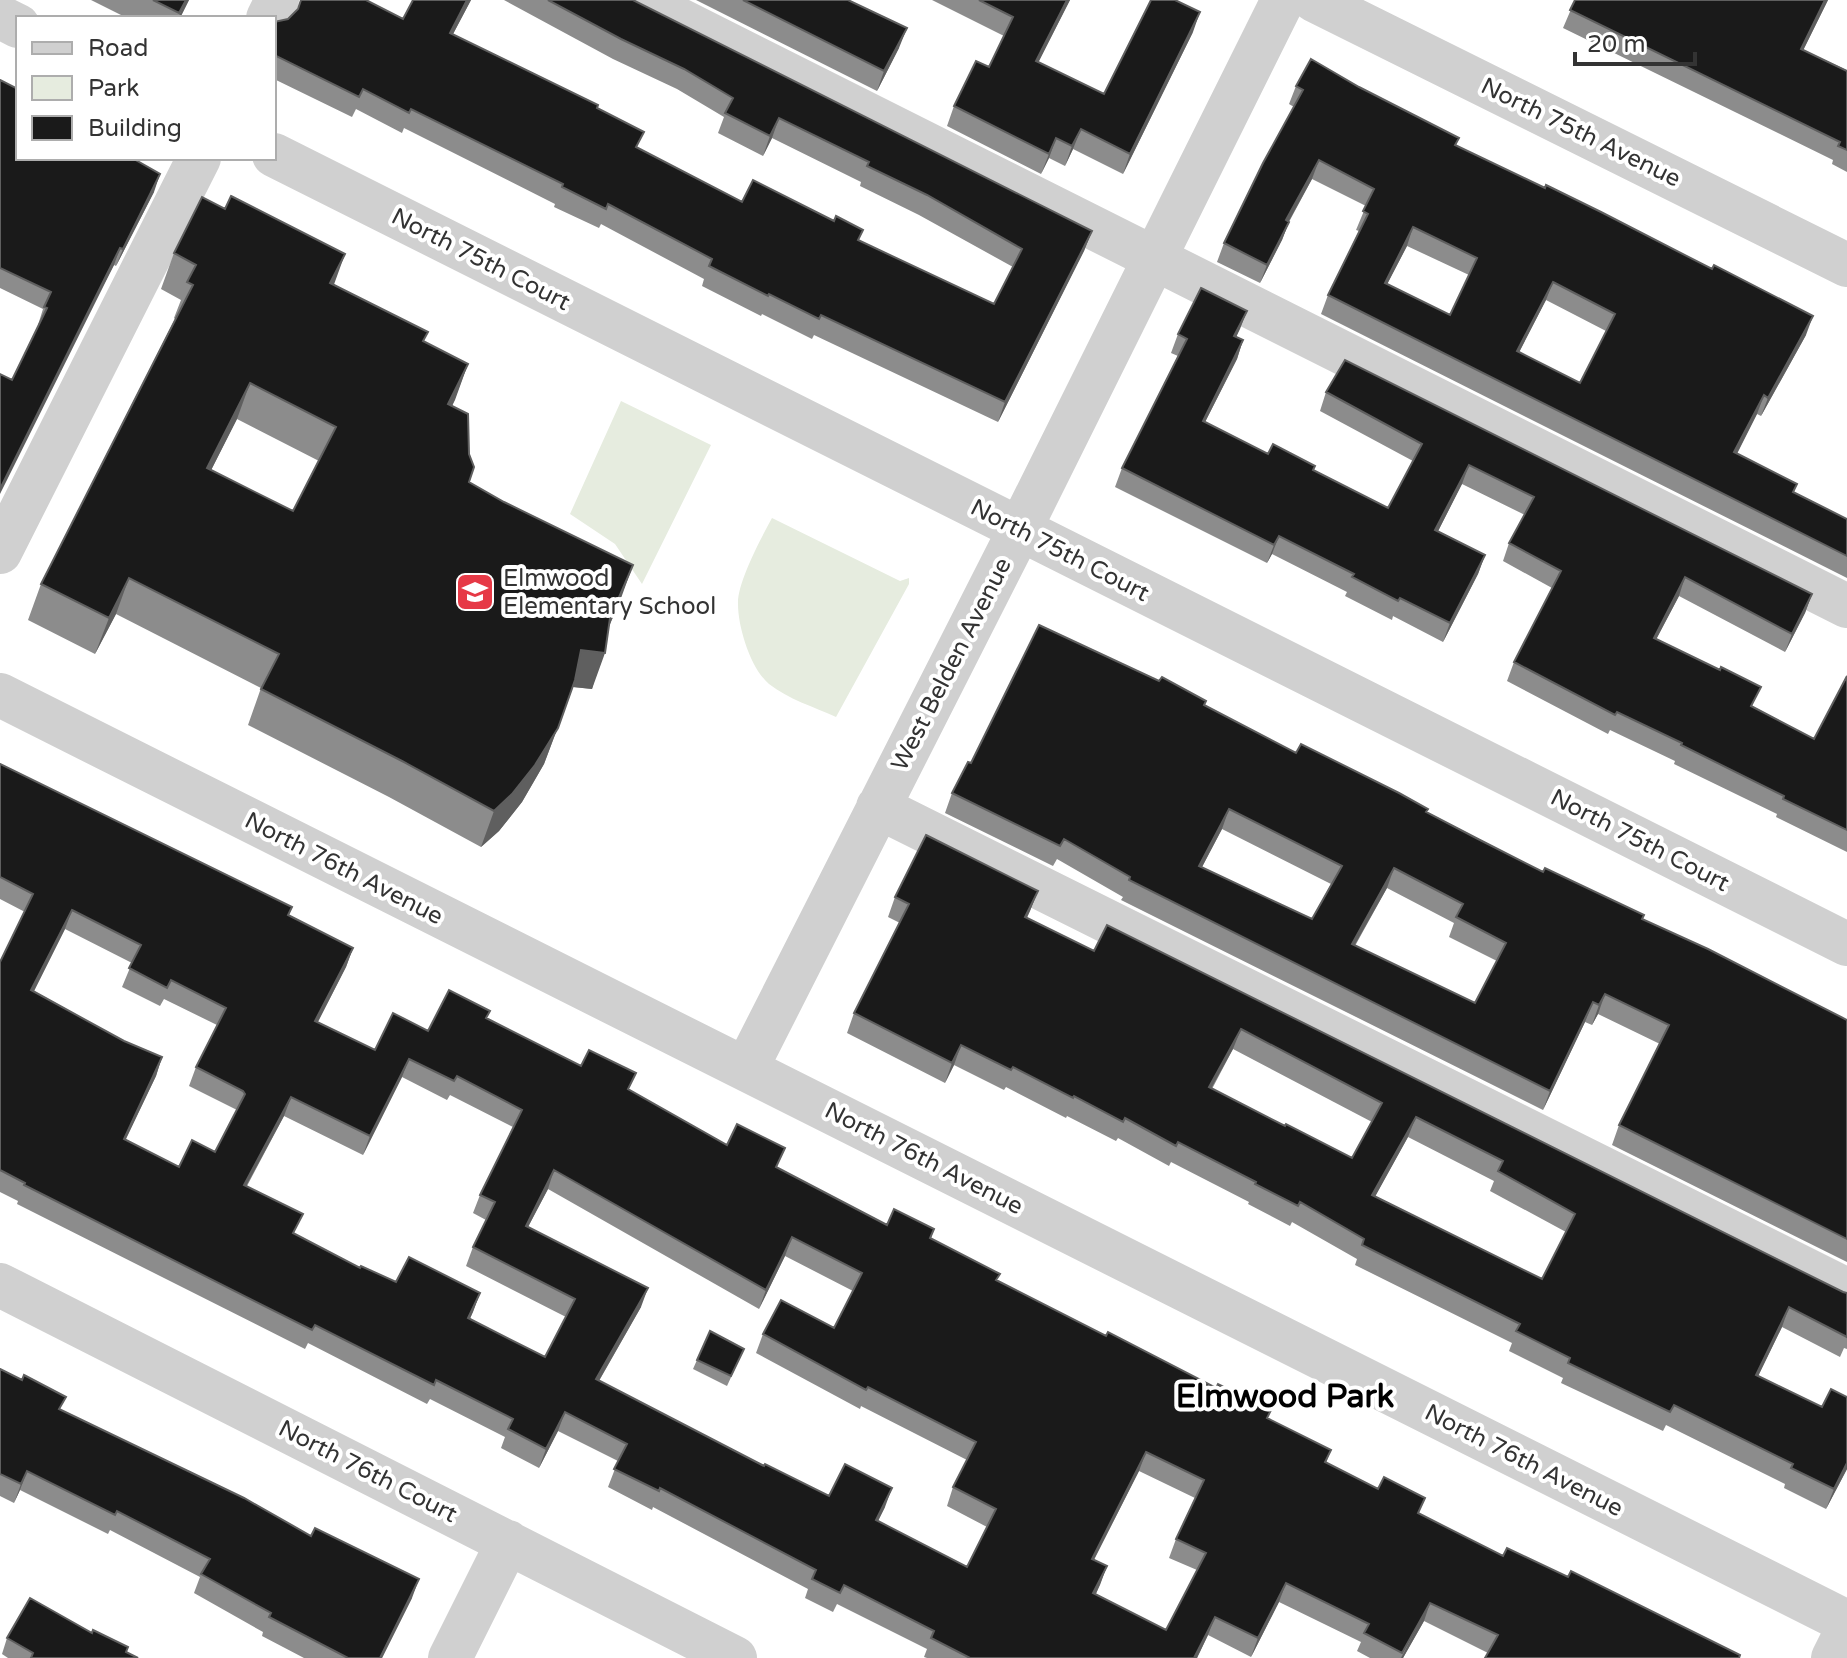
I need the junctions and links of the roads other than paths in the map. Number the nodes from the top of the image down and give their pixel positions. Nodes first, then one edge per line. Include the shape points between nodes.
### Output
1 (640, 0) edge
2 (1283, 0) edge
3 (1314, 0) edge
4 (276, 156) edge
5 (198, 160) edge
6 (1154, 258) junction
7 (1847, 265) edge
8 (1020, 529) junction
9 (0, 552) edge
10 (1847, 606) edge
11 (0, 695) edge
12 (878, 807) junction
13 (1847, 944) edge
14 (746, 1069) junction
15 (0, 1285) edge
16 (1847, 1290) edge
17 (508, 1542) junction
18 (1847, 1622) edge
19 (1847, 1630) edge
20 (450, 1658) edge
21 (735, 1658) edge
22 (1833, 1658) edge

1 - 6 street
2 - 6 street, West Belden Avenue
3 - 7 street, North 75th Avenue
4 - 8 street, North 75th Court
5 - 9 street
6 - 8 street, West Belden Avenue
6 - 10 street
8 - 12 street, West Belden Avenue
8 - 13 street, North 75th Court
11 - 14 street, North 76th Avenue
12 - 14 street, West Belden Avenue
12 - 16 street
14 - 18 street, North 76th Avenue
15 - 17 street, North 76th Court
17 - 20 street
17 - 21 street, North 76th Court
19 - 22 street

